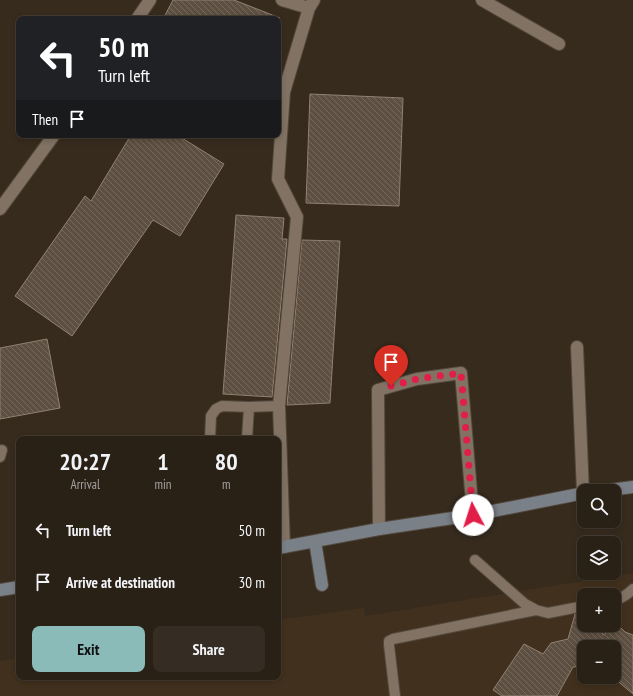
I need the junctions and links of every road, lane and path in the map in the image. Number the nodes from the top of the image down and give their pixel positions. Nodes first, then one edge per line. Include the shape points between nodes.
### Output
1 (150, 0) edge
2 (282, 0) edge
3 (482, 0) edge
4 (312, 4) edge
5 (139, 16) edge
6 (558, 44) dead end
7 (281, 136) edge
8 (52, 138) edge
9 (281, 138) edge
10 (0, 209) edge
11 (577, 347) dead end
12 (279, 406) junction
13 (249, 407) junction
14 (210, 436) edge
15 (247, 436) edge
16 (279, 436) edge
17 (583, 484) edge
18 (633, 487) edge
19 (621, 489) edge
20 (577, 494) edge
21 (473, 515) junction
22 (379, 529) junction
23 (315, 541) junction
24 (281, 547) edge
25 (475, 560) dead end
26 (322, 584) dead end
27 (16, 587) edge
28 (633, 588) edge
29 (0, 590) edge
30 (621, 597) edge
31 (577, 607) edge
32 (536, 610) junction
33 (395, 696) edge

1 - 5 street
2 - 4 street
3 - 6 street
4 - 7 street via 284,92
8 - 10 street
9 - 12 street via 278,179 297,217
11 - 17 street
12 - 13 lane
12 - 16 street
13 - 14 lane via 222,406 216,409 211,416
13 - 15 lane
18 - 19 main road
20 - 21 main road
21 - 22 main road
21 - 22 street via 461,373 417,379 378,390
22 - 23 main road
23 - 24 main road
23 - 26 main road
25 - 32 lane via 525,604
27 - 29 main road
28 - 30 lane
31 - 32 lane via 548,613
32 - 33 lane via 393,638 388,645

